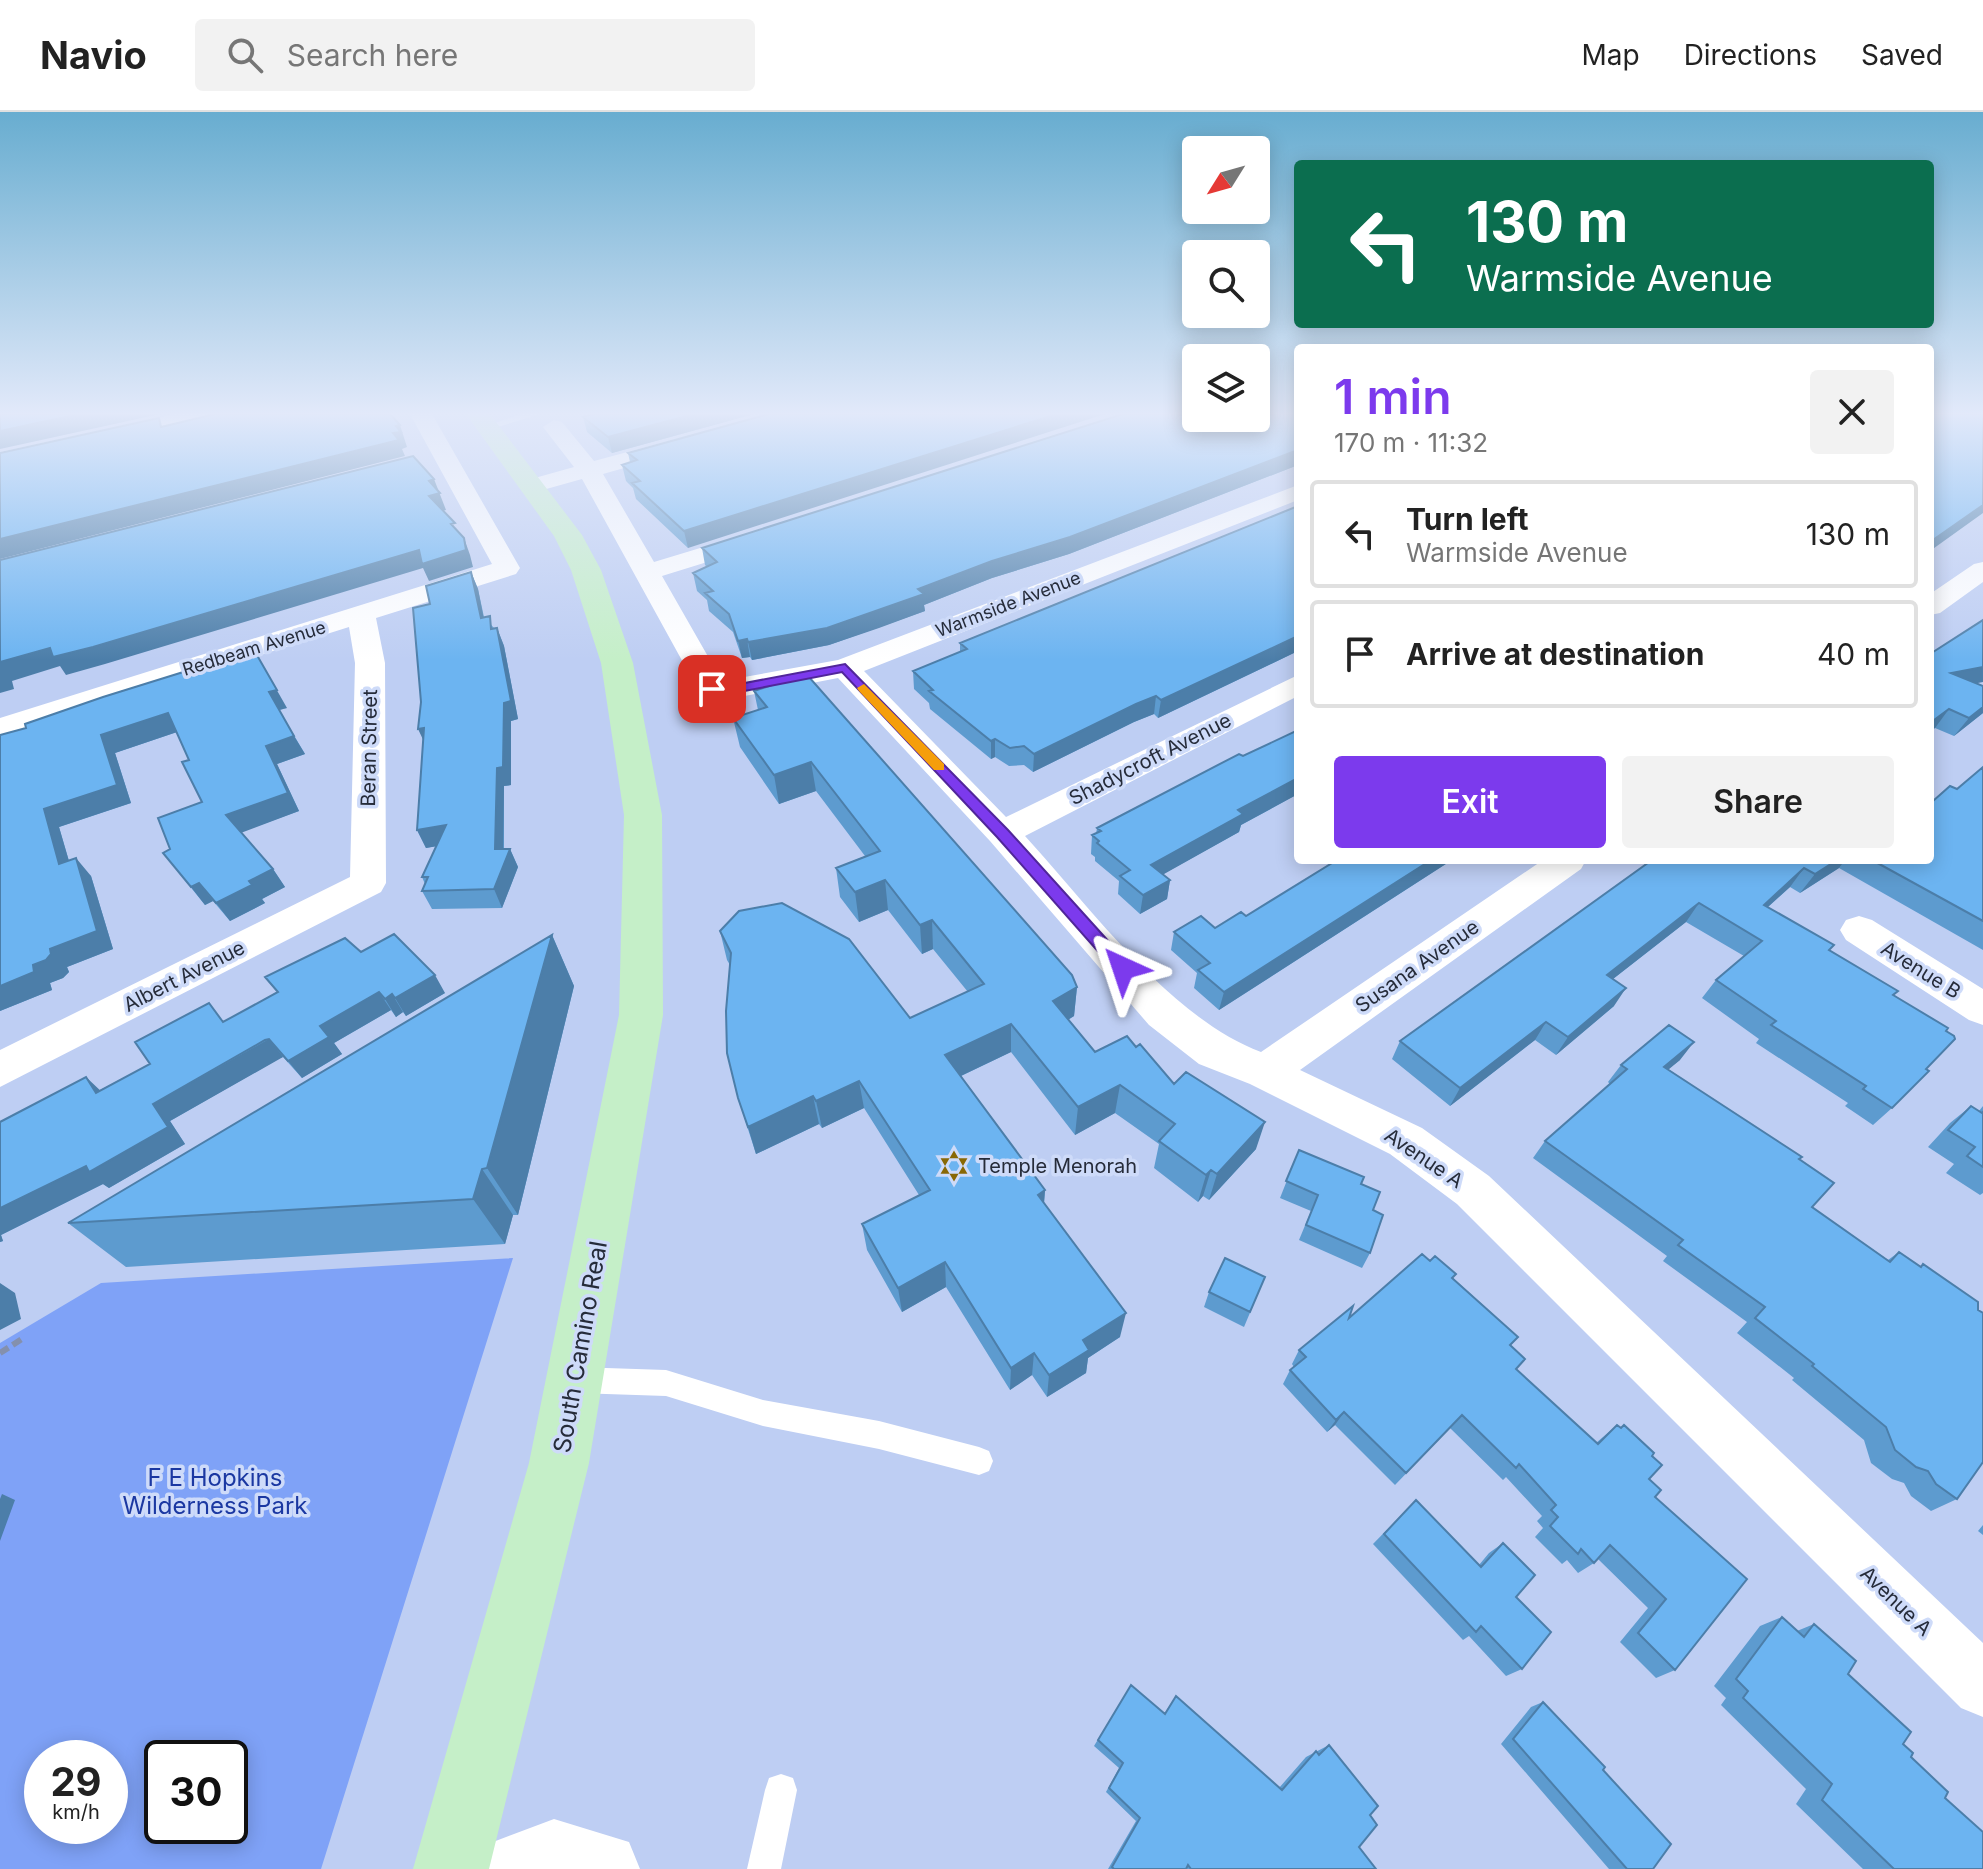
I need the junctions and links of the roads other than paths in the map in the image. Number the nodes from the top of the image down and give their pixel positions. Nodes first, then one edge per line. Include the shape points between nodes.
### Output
1 (469, 496) edge
2 (539, 496) edge
3 (604, 496) edge
4 (1288, 496) edge
5 (769, 535) edge
6 (1983, 570) edge
7 (648, 572) junction
8 (1934, 604) edge
9 (361, 614) junction
10 (845, 668) junction
11 (1294, 686) edge
12 (0, 728) edge
13 (1002, 833) junction
14 (1562, 864) edge
15 (368, 883) joint
16 (1859, 930) dead end
17 (1983, 1009) edge
18 (0, 1070) edge
19 (1265, 1072) junction
20 (575, 1380) junction
21 (979, 1461) dead end
22 (1983, 1686) edge
23 (781, 1790) dead end
24 (451, 1869) edge
25 (520, 1869) edge
26 (602, 1869) edge
27 (764, 1869) edge

1 - 9 street, Redbeam Avenue via 507,568
2 - 20 main road, South Camino Real via 586,570 617,663 643,815 641,1015
3 - 7 street
4 - 10 street, Warmside Avenue
5 - 7 street
6 - 8 street
7 - 10 street, Warmside Avenue via 712,689
9 - 12 street, Redbeam Avenue
9 - 15 street, Beran Street via 370,663
10 - 13 street, Avenue A
11 - 13 street, Shadycroft Avenue
13 - 19 street, Avenue A via 1163,1014 1214,1052
14 - 19 street, Susana Avenue
15 - 18 street, Albert Avenue
16 - 17 street, Avenue B
19 - 22 street, Avenue A via 1406,1141 1473,1190
20 - 21 lane via 666,1383 763,1413
20 - 24 main road, South Camino Real via 559,1463
23 - 27 lane
25 - 26 main road via 554,1856

